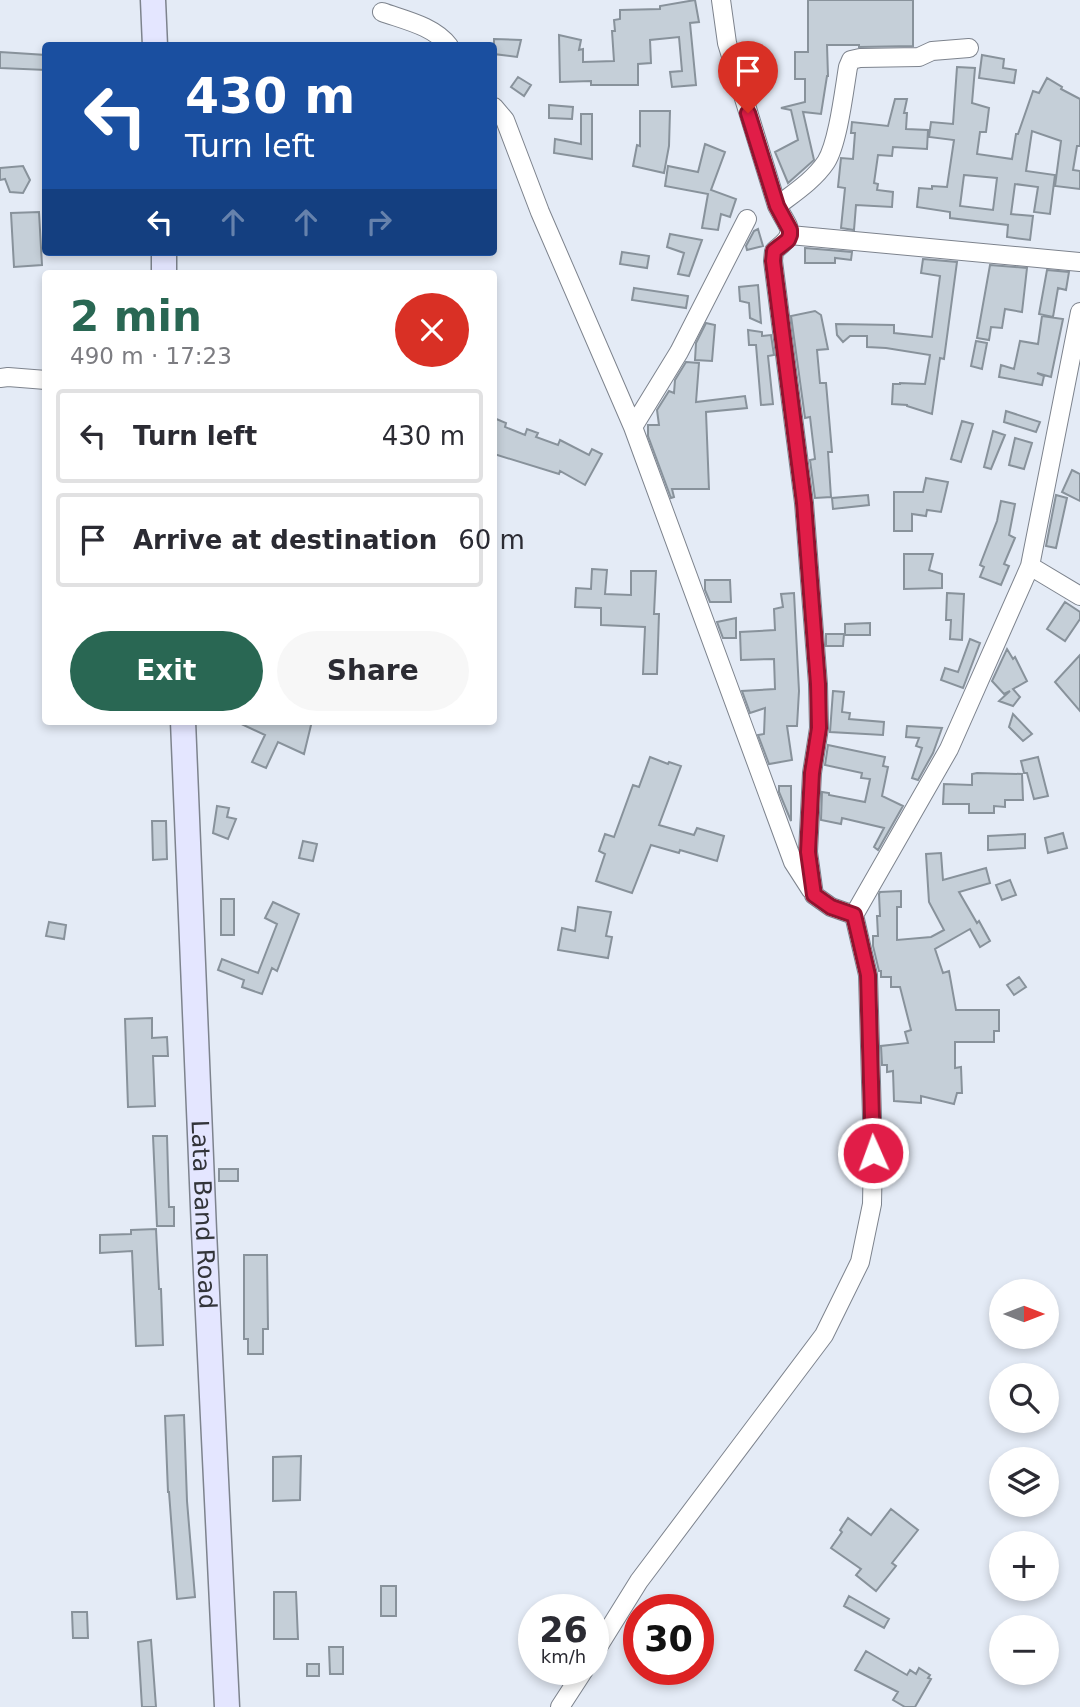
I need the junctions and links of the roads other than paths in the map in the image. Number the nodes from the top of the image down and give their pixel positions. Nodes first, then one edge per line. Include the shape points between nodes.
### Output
1 (153, 0) edge
2 (721, 0) edge
3 (382, 12) dead end
4 (155, 42) edge
5 (447, 42) edge
6 (968, 48) dead end
7 (497, 111) edge
8 (777, 206) junction
9 (747, 219) dead end
10 (790, 235) junction
11 (1080, 262) edge
12 (1080, 312) edge
13 (0, 378) edge
14 (42, 380) edge
15 (633, 427) junction
16 (1030, 566) junction
17 (1080, 596) edge
18 (183, 725) edge
19 (814, 895) junction
20 (854, 915) junction
21 (609, 1629) edge
22 (574, 1685) edge
23 (227, 1707) edge
24 (560, 1707) edge

1 - 4 main road
2 - 8 street via 727,43
3 - 5 street via 428,29
6 - 8 street via 932,51 919,57 851,60 826,161 815,176
7 - 15 street via 505,120
8 - 10 street
9 - 15 street via 680,352
10 - 11 street
10 - 19 street via 774,251 773,261 804,503 818,684 819,728 808,852
12 - 16 street
13 - 14 street
15 - 19 street via 793,862
16 - 17 street
16 - 20 street via 949,749
18 - 23 main road, Lata Band Road
19 - 20 street
20 - 21 street via 868,975 873,1153 872,1205 860,1262 824,1335 639,1581
22 - 24 street

